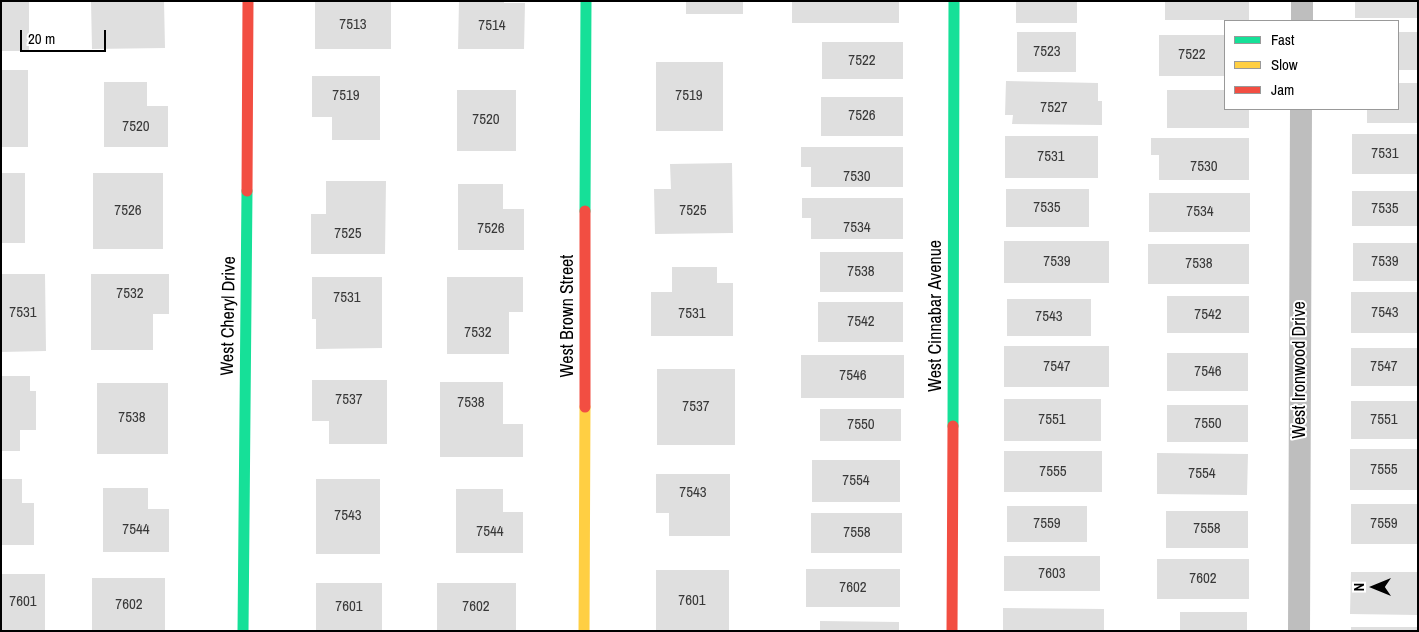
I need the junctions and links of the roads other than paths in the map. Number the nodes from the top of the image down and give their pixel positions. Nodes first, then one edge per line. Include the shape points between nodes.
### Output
1 (248, 1) edge
2 (586, 1) edge
3 (954, 1) edge
4 (1302, 1) edge
5 (1302, 20) edge
6 (1301, 110) edge
7 (243, 631) edge
8 (584, 631) edge
9 (952, 631) edge
10 (1299, 631) edge

1 - 7 street, West Cheryl Drive
2 - 8 street, West Brown Street
3 - 9 street, West Cinnabar Avenue
4 - 5 street
6 - 10 street, West Ironwood Drive

